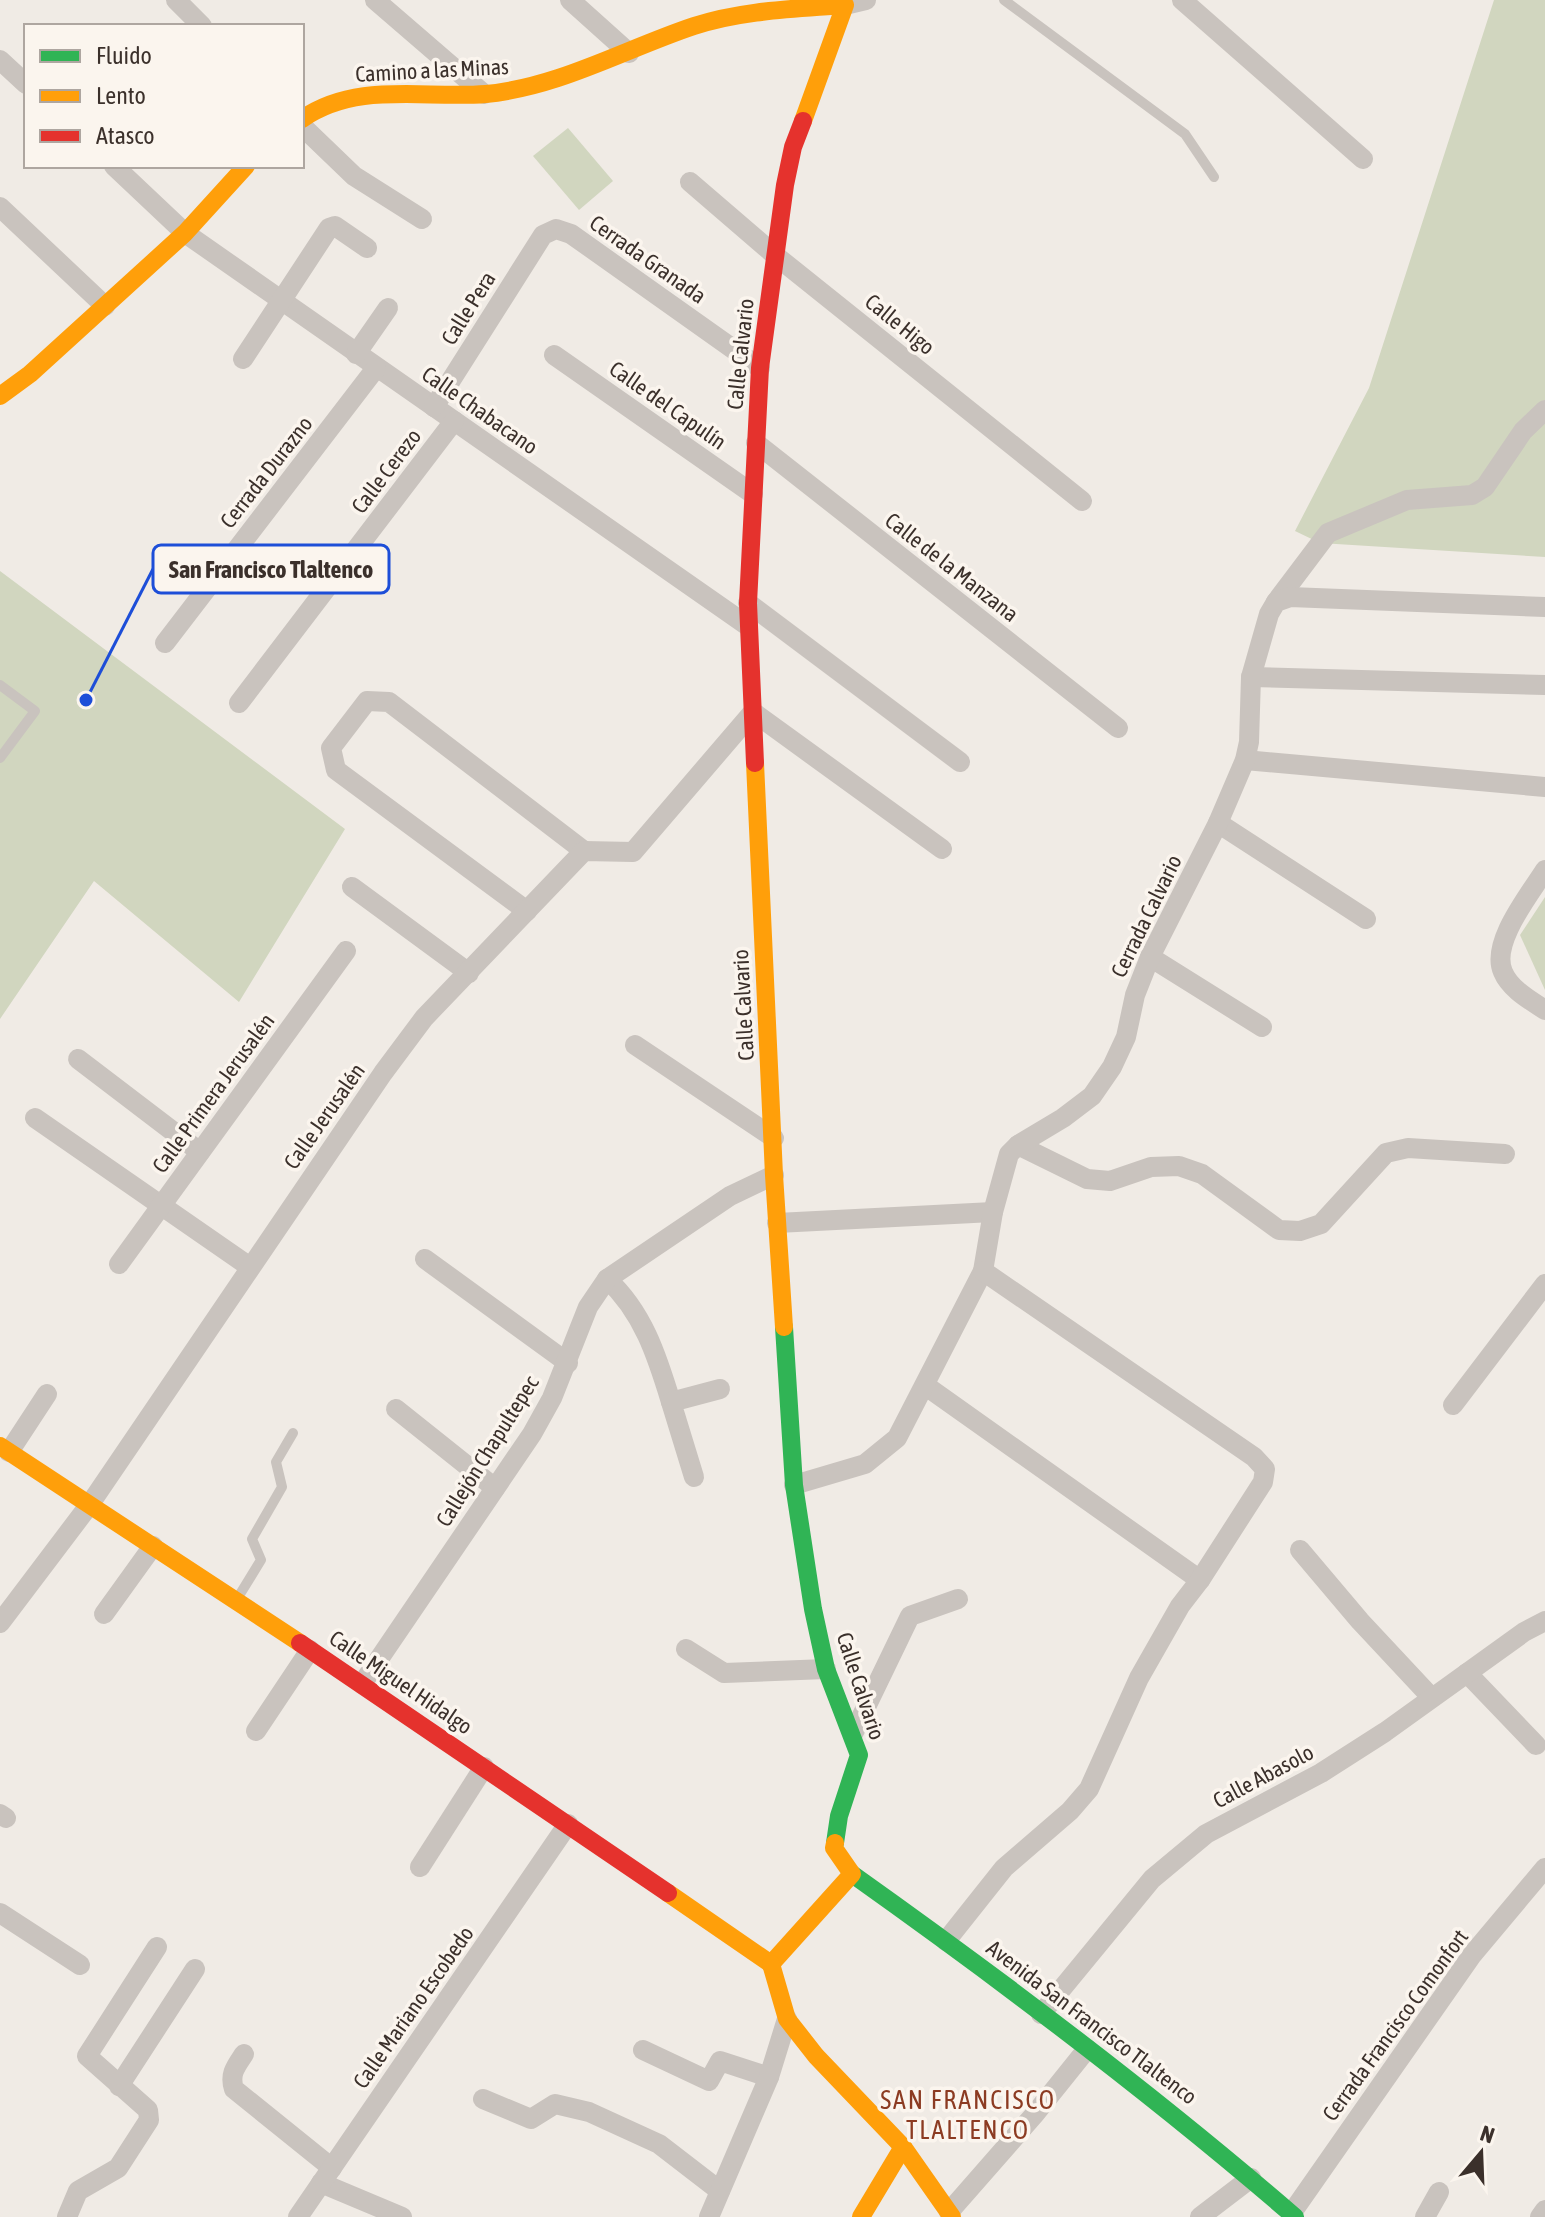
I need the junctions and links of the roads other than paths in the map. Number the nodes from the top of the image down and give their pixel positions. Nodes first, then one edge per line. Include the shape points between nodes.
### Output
1 (176, 0) edge
2 (375, 0) edge
3 (570, 0) edge
4 (866, 0) edge
5 (1004, 0) edge
6 (1182, 0) edge
7 (845, 3) edge
8 (200, 24) edge
9 (629, 53) junction
10 (0, 60) edge
11 (24, 82) edge
12 (484, 94) junction
13 (304, 118) edge
14 (304, 128) edge
15 (1363, 159) dead end
16 (116, 168) edge
17 (244, 168) edge
18 (1214, 177) dead end
19 (690, 182) dead end
20 (0, 207) edge
21 (422, 219) dead end
22 (185, 233) junction
23 (543, 235) joint
24 (367, 248) dead end
25 (776, 256) junction
26 (282, 302) junction
27 (105, 306) junction
28 (388, 308) dead end
29 (356, 354) junction
30 (554, 355) dead end
31 (243, 359) dead end
32 (376, 368) junction
33 (760, 368) junction
34 (0, 396) edge
35 (434, 407) junction
36 (1545, 410) edge
37 (454, 421) junction
38 (756, 443) junction
39 (753, 494) junction
40 (1082, 501) dead end
41 (1276, 602) junction
42 (748, 603) junction
43 (1545, 607) edge
44 (748, 626) junction
45 (165, 643) dead end
46 (1251, 677) junction
47 (0, 685) edge
48 (1545, 685) edge
49 (239, 703) dead end
50 (753, 712) junction
51 (1118, 728) dead end
52 (0, 758) edge
53 (1245, 760) junction
54 (960, 762) dead end
55 (1545, 787) edge
56 (1218, 823) junction
57 (942, 849) dead end
58 (584, 851) junction
59 (1545, 870) edge
60 (352, 887) dead end
61 (527, 911) junction
62 (1366, 919) dead end
63 (346, 951) dead end
64 (1150, 957) junction
65 (469, 973) junction
66 (1545, 1010) edge
67 (1262, 1027) dead end
68 (635, 1045) dead end
69 (78, 1059) dead end
70 (35, 1118) dead end
71 (774, 1138) junction
72 (1018, 1145) junction
73 (200, 1152) junction
74 (1505, 1154) dead end
75 (774, 1175) junction
76 (161, 1206) junction
77 (993, 1212) junction
78 (777, 1223) junction
79 (425, 1259) dead end
80 (119, 1264) dead end
81 (250, 1267) junction
82 (983, 1271) junction
83 (607, 1279) junction
84 (1545, 1284) edge
85 (568, 1363) junction
86 (926, 1386) junction
87 (720, 1389) dead end
88 (47, 1394) dead end
89 (671, 1402) junction
90 (1453, 1405) dead end
91 (396, 1409) dead end
92 (293, 1433) dead end
93 (5, 1449) edge
94 (694, 1477) dead end
95 (794, 1485) junction
96 (495, 1488) junction
97 (90, 1504) junction
98 (153, 1546) junction
99 (1300, 1550) dead end
100 (1200, 1580) junction
101 (958, 1599) dead end
102 (236, 1601) junction
103 (104, 1614) dead end
104 (1545, 1621) edge
105 (0, 1623) edge
106 (686, 1649) dead end
107 (310, 1650) junction
108 (826, 1669) junction
109 (1467, 1673) junction
110 (362, 1684) junction
111 (1431, 1697) junction
112 (256, 1731) dead end
113 (853, 1734) junction
114 (1536, 1745) dead end
115 (484, 1767) junction
116 (568, 1824) junction
117 (420, 1867) dead end
118 (1545, 1868) edge
119 (852, 1874) junction
120 (0, 1913) edge
121 (946, 1941) junction
122 (157, 1947) dead end
123 (771, 1964) junction
124 (80, 1965) dead end
125 (195, 1969) dead end
126 (1041, 2014) junction
127 (787, 2019) junction
128 (1087, 2049) junction
129 (643, 2050) dead end
130 (244, 2054) dead end
131 (769, 2077) junction
132 (119, 2086) junction
133 (483, 2099) dead end
134 (903, 2147) junction
135 (326, 2175) junction
136 (1251, 2178) junction
137 (720, 2191) junction
138 (1439, 2192) dead end
139 (1545, 2210) edge
140 (950, 2214) edge
141 (1293, 2215) edge
142 (67, 2217) edge
143 (298, 2217) edge
144 (402, 2217) edge
145 (709, 2217) edge
146 (861, 2217) edge
147 (1200, 2217) edge
148 (1425, 2217) edge
149 (1540, 2217) edge

1 - 8 street
2 - 12 street
3 - 9 street
4 - 7 street
5 - 18 lane via 1185,134
6 - 15 street
7 - 9 street, Camino a las Minas via 707,23
7 - 25 street, Calle Calvario via 793,147
9 - 12 street, Camino a las Minas via 525,88
10 - 11 street
12 - 13 street, Camino a las Minas via 392,93 342,99
14 - 21 street via 354,176
16 - 22 street, Calle Chabacano
17 - 22 street
19 - 25 street, Calle Higo
20 - 27 street
22 - 26 street, Calle Chabacano
22 - 27 street
23 - 33 street, Cerrada Granada via 556,229 571,234
23 - 35 street, Calle Pera
24 - 26 street via 341,228 329,228
25 - 33 street, Calle Calvario
25 - 40 street, Calle Higo
26 - 29 street, Calle Chabacano
26 - 31 street
27 - 34 street
28 - 29 street
29 - 32 street, Calle Chabacano
30 - 39 street, Calle del Capulín
32 - 35 street, Calle Chabacano
32 - 45 street, Cerrada Durazno
33 - 38 street, Calle Calvario
35 - 37 street, Calle Chabacano
36 - 41 street, Cerrada Calvario via 1523,431 1485,487 1472,495 1407,500 1328,533
37 - 44 street, Calle Chabacano
37 - 49 street, Calle Cerezo
38 - 39 street, Calle Calvario
38 - 51 street, Calle de la Manzana
39 - 42 street, Calle Calvario
41 - 43 street via 1290,597
41 - 46 street, Cerrada Calvario
42 - 44 street, Calle Calvario
42 - 54 street
44 - 50 street, Calle Calvario
46 - 48 street
46 - 53 street, Cerrada Calvario
47 - 52 lane via 35,711
50 - 57 street
50 - 58 street via 633,852
50 - 71 street, Calle Calvario
53 - 55 street
53 - 56 street, Cerrada Calvario
56 - 62 street
56 - 64 street, Cerrada Calvario
58 - 61 street, Calle Jerusalén
58 - 61 street via 389,702 367,701 331,748 336,770
59 - 66 street via 1500,951 1502,971 1516,990
60 - 65 street
61 - 65 street, Calle Jerusalén
63 - 73 street, Calle Primera Jerusalén
64 - 67 street
64 - 72 street, Cerrada Calvario via 1126,1037 1092,1096
65 - 81 street, Calle Jerusalén via 424,1018 391,1062
68 - 71 street
69 - 73 street
70 - 76 street
71 - 75 street, Calle Calvario
72 - 74 street via 1087,1179 1110,1181 1151,1167 1179,1166 1202,1174 1279,1230 1300,1231 1321,1224 1386,1153 1408,1148
72 - 77 street via 1009,1154
73 - 76 street, Calle Primera Jerusalén
75 - 78 street, Calle Calvario
75 - 83 street, Callejón Chapultepec via 730,1196
76 - 80 street, Calle Primera Jerusalén
76 - 81 street
77 - 78 street
77 - 82 street
78 - 95 street, Calle Calvario
79 - 85 street
81 - 97 street, Calle Jerusalén
82 - 86 street
82 - 100 street via 1265,1469 1263,1482
83 - 85 street, Callejón Chapultepec via 588,1307
83 - 89 street via 625,1295 654,1346
84 - 90 street
85 - 96 street, Callejón Chapultepec via 532,1434
86 - 95 street via 897,1438 865,1464
86 - 100 street
87 - 89 street
88 - 93 street
89 - 94 street
91 - 96 street
92 - 102 lane via 276,1462 282,1487 252,1539 261,1560
93 - 97 street, Calle Miguel Hidalgo
95 - 108 street, Calle Calvario
96 - 110 street, Callejón Chapultepec
97 - 98 street, Calle Miguel Hidalgo
97 - 105 street, Calle Jerusalén
98 - 102 street, Calle Miguel Hidalgo
98 - 103 street
99 - 111 street
100 - 121 street via 1139,1678 1089,1789 1004,1868
101 - 113 street via 910,1616
102 - 107 street, Calle Miguel Hidalgo
104 - 109 street, Calle Abasolo
106 - 108 street via 724,1673
107 - 110 street, Calle Miguel Hidalgo
107 - 112 street
108 - 113 street, Calle Calvario
109 - 111 street, Calle Abasolo
109 - 114 street
110 - 115 street, Calle Miguel Hidalgo
111 - 126 street, Calle Abasolo via 1321,1773 1206,1834 1152,1879
113 - 119 street, Calle Calvario via 859,1755 834,1848
115 - 116 street, Calle Miguel Hidalgo
115 - 117 street
116 - 123 street, Calle Miguel Hidalgo
116 - 135 street, Calle Mariano Escobedo
118 - 141 street, Cerrada Francisco Comonfort via 1472,1955
119 - 121 street, Avenida San Francisco Tlaltenco
119 - 123 street
120 - 124 street
121 - 126 street, Avenida San Francisco Tlaltenco
122 - 132 street via 88,2052 88,2059
123 - 127 street
125 - 132 street
126 - 128 street, Avenida San Francisco Tlaltenco
127 - 131 street
127 - 134 street
128 - 136 street, Avenida San Francisco Tlaltenco
128 - 140 street
129 - 131 street via 709,2081 720,2061
130 - 135 street via 233,2071 234,2089
131 - 137 street
132 - 142 street via 148,2110 149,2120 118,2168 78,2191
133 - 137 street via 531,2119 555,2104 589,2112 659,2144
134 - 140 street
134 - 146 street
135 - 143 street, Calle Mariano Escobedo
135 - 144 street
136 - 141 street, Avenida San Francisco Tlaltenco
136 - 147 street
137 - 145 street
138 - 148 street
139 - 149 street

